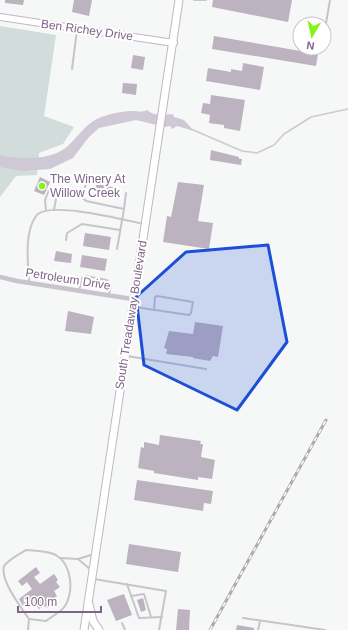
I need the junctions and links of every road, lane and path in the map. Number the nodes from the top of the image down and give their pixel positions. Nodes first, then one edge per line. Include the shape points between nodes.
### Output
1 (179, 0) edge
2 (194, 0) edge
3 (206, 0) edge
4 (330, 0) edge
5 (327, 16) edge
6 (0, 17) edge
7 (77, 29) junction
8 (174, 43) junction
9 (72, 69) dead end
10 (86, 182) dead end
11 (126, 193) dead end
12 (124, 209) junction
13 (46, 210) junction
14 (54, 210) junction
15 (122, 220) junction
16 (145, 224) junction
17 (120, 230) junction
18 (66, 240) dead end
19 (117, 249) dead end
20 (0, 277) edge
21 (28, 283) junction
22 (79, 291) junction
23 (109, 296) junction
24 (132, 303) junction
25 (154, 310) junction
26 (124, 355) junction
27 (206, 369) dead end
28 (95, 554) junction
29 (61, 558) junction
30 (78, 559) junction
31 (92, 575) junction
32 (127, 584) junction
33 (131, 596) junction
34 (88, 601) junction
35 (150, 617) junction
36 (162, 617) junction
37 (243, 618) dead end
38 (29, 619) junction
39 (260, 621) junction
40 (122, 623) dead end
41 (312, 629) edge
42 (28, 630) edge
43 (84, 630) edge
44 (99, 630) edge
45 (125, 630) edge
46 (159, 630) edge
47 (258, 630) edge
48 (325, 630) edge

1 - 8 main road, South Treadaway Boulevard
2 - 3 lane
4 - 5 lane
6 - 7 street, Ben Richey Drive
7 - 8 street, Ben Richey Drive
7 - 9 lane
8 - 16 main road, South Treadaway Boulevard
10 - 12 lane via 83,198 86,201
11 - 12 lane
12 - 15 lane
13 - 14 lane
13 - 14 lane via 45,200 49,190 57,193
13 - 21 lane via 36,217 29,239
14 - 15 lane
15 - 16 lane
15 - 17 lane
16 - 24 main road, South Treadaway Boulevard
17 - 18 lane via 82,224 67,233
17 - 19 lane
20 - 21 street, Petroleum Drive
21 - 22 street, Petroleum Drive
22 - 23 street, Petroleum Drive
22 - 23 lane via 82,278 85,276 107,280 111,285
23 - 24 street, Petroleum Drive
24 - 25 lane
24 - 26 main road, South Treadaway Boulevard
25 - 25 lane via 188,315 191,313 193,302 156,296
26 - 27 lane
26 - 28 main road, South Treadaway Boulevard
28 - 30 lane
28 - 31 main road, South Treadaway Boulevard
29 - 30 lane
29 - 38 lane via 71,576 64,607 46,621
29 - 38 lane via 49,553 26,550 4,565 2,582
30 - 31 lane
31 - 32 lane
31 - 34 main road, South Treadaway Boulevard
32 - 33 lane
32 - 36 lane via 166,591
33 - 35 lane via 139,618
33 - 35 lane via 144,594
34 - 43 main road, South Treadaway Boulevard
34 - 44 main road via 93,621
35 - 36 lane
36 - 46 lane
37 - 39 lane
38 - 42 lane
39 - 41 lane
39 - 47 lane
40 - 45 lane
41 - 48 lane

